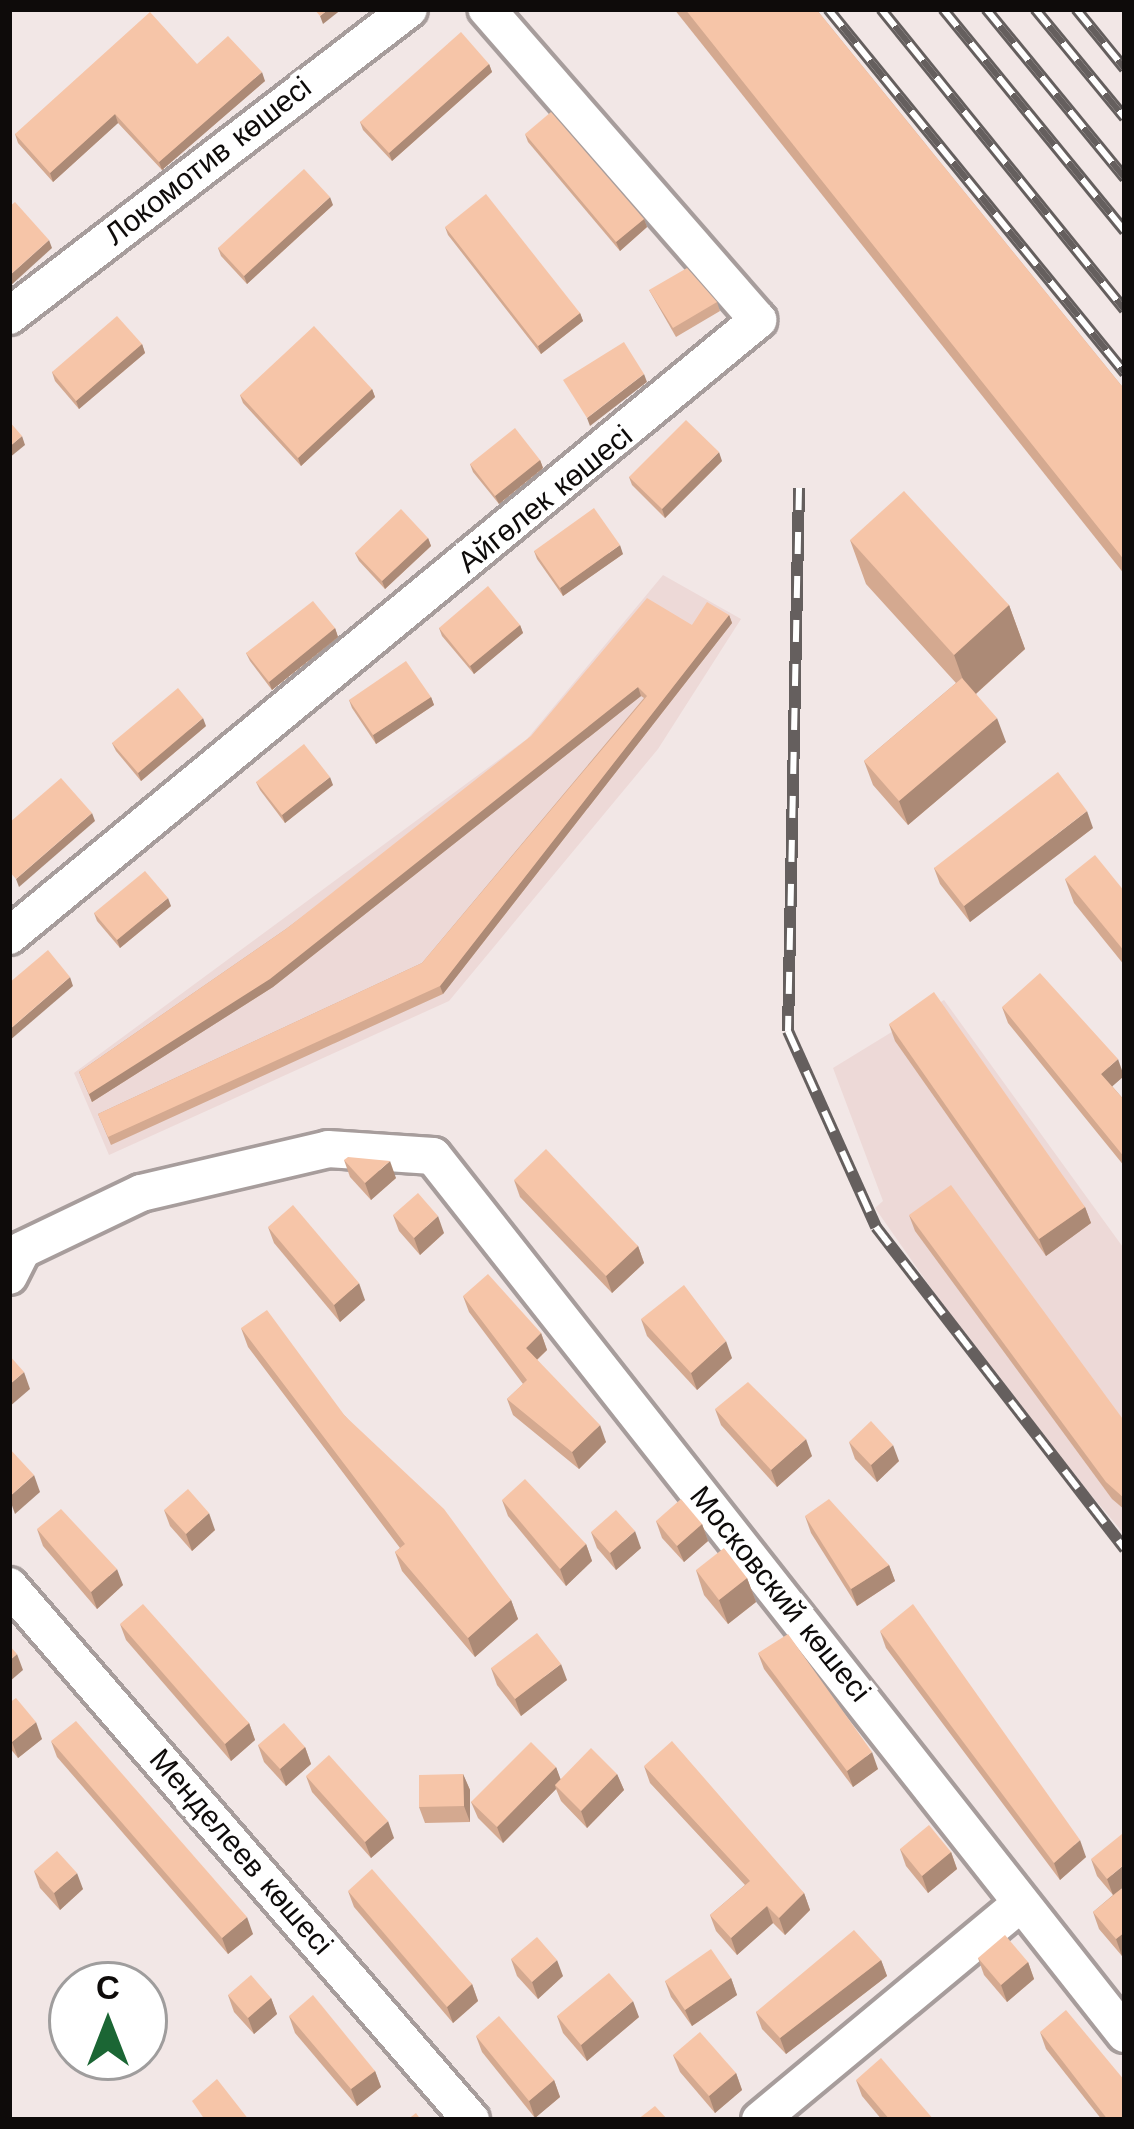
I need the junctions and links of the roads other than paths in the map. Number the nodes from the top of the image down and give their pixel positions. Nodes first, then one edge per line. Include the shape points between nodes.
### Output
1 (409, 9) edge
2 (487, 9) edge
3 (9, 316) edge
4 (9, 936) edge
5 (13, 1258) edge
6 (9, 1586) edge
7 (1022, 1903) junction
8 (1125, 2034) edge
9 (471, 2120) edge
10 (760, 2120) edge

1 - 3 street, Локомотив көшесі
2 - 4 street, Айгөлек көшесі via 758,320
5 - 7 street, Московский көшесі via 141,1193 328,1148 434,1156
6 - 9 street, Менделеев көшесі
7 - 8 street, Московский көшесі
7 - 10 street

